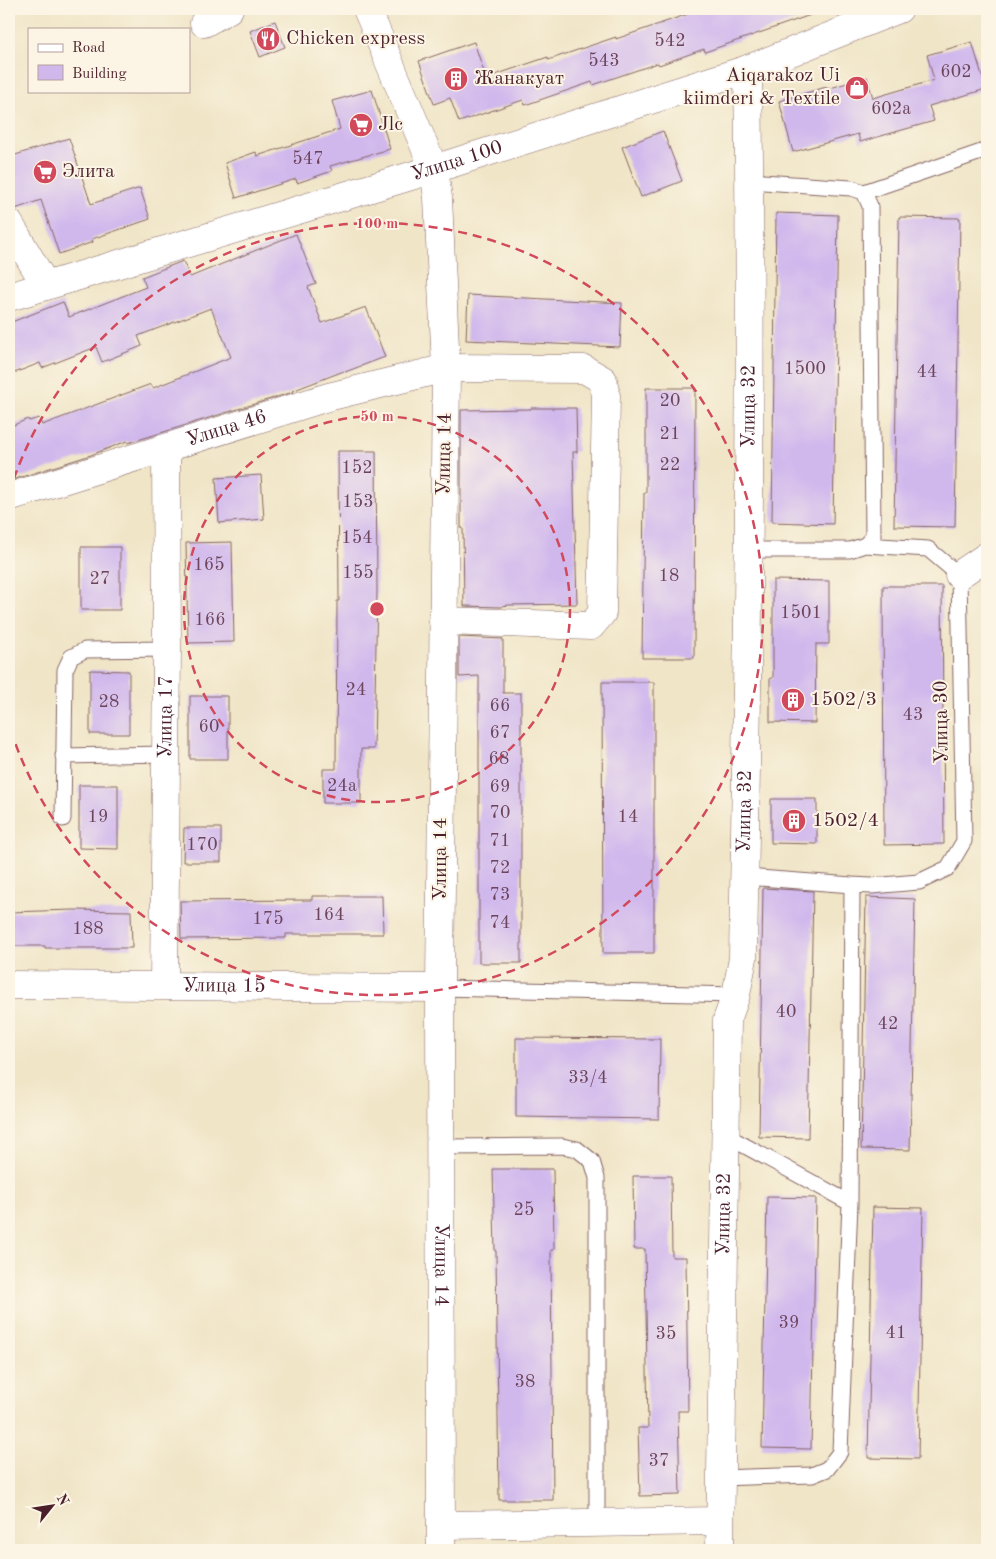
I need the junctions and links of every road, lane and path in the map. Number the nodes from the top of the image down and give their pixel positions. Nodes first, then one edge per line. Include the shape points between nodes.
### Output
1 (229, 9) edge
2 (367, 9) edge
3 (899, 9) edge
4 (204, 23) dead end
5 (748, 69) junction
6 (987, 150) edge
7 (434, 169) junction
8 (750, 181) junction
9 (864, 192) junction
10 (9, 223) edge
11 (46, 286) junction
12 (9, 297) edge
13 (446, 368) junction
14 (166, 449) junction
15 (9, 497) edge
16 (865, 545) junction
17 (749, 550) junction
18 (987, 556) edge
19 (959, 575) junction
20 (443, 621) junction
21 (167, 649) junction
22 (166, 754) junction
23 (63, 756) junction
24 (63, 819) dead end
25 (745, 877) junction
26 (852, 885) junction
27 (9, 985) edge
28 (164, 985) junction
29 (440, 988) junction
30 (736, 994) junction
31 (725, 1135) junction
32 (440, 1147) junction
33 (850, 1203) junction
34 (720, 1478) junction
35 (720, 1521) junction
36 (597, 1523) junction
37 (441, 1538) edge
38 (720, 1550) edge

1 - 4 street
2 - 7 street, Улица 14
3 - 5 street, Улица 100
5 - 7 street, Улица 100
5 - 8 street, Улица 32
6 - 9 lane
7 - 11 street, Улица 100
7 - 13 street, Улица 14
8 - 9 lane via 851,188
8 - 17 street, Улица 32
9 - 16 lane via 870,206 873,536
10 - 11 street
11 - 12 street, Улица 100
13 - 14 street, Улица 46 via 328,397
13 - 20 street, Улица 14
13 - 20 street, Улица 46 via 584,368 603,380 606,396 602,613 591,626
14 - 15 street, Улица 46
14 - 21 street, Улица 17
16 - 17 lane via 850,550
16 - 19 lane via 928,549
17 - 25 street, Улица 32
18 - 19 street
19 - 26 lane, Улица 30 via 964,841 948,868 919,882
20 - 29 street, Улица 14
21 - 22 street, Улица 17
21 - 23 lane via 85,650 70,657 65,670
22 - 23 lane
22 - 28 street, Улица 17
23 - 24 lane
25 - 26 lane, Улица 30
25 - 30 street, Улица 32 via 743,958
26 - 33 lane
27 - 28 street, Улица 15
28 - 29 street, Улица 15
29 - 30 lane
29 - 32 street, Улица 14
30 - 31 street, Улица 32 via 727,1020
31 - 33 lane
31 - 34 street, Улица 32
32 - 36 lane via 562,1146 577,1149 592,1161 597,1178
32 - 37 street, Улица 14
33 - 34 lane via 840,1452 827,1469 812,1475
34 - 35 street, Улица 32
35 - 36 street
35 - 38 street, Улица 32
36 - 37 street

